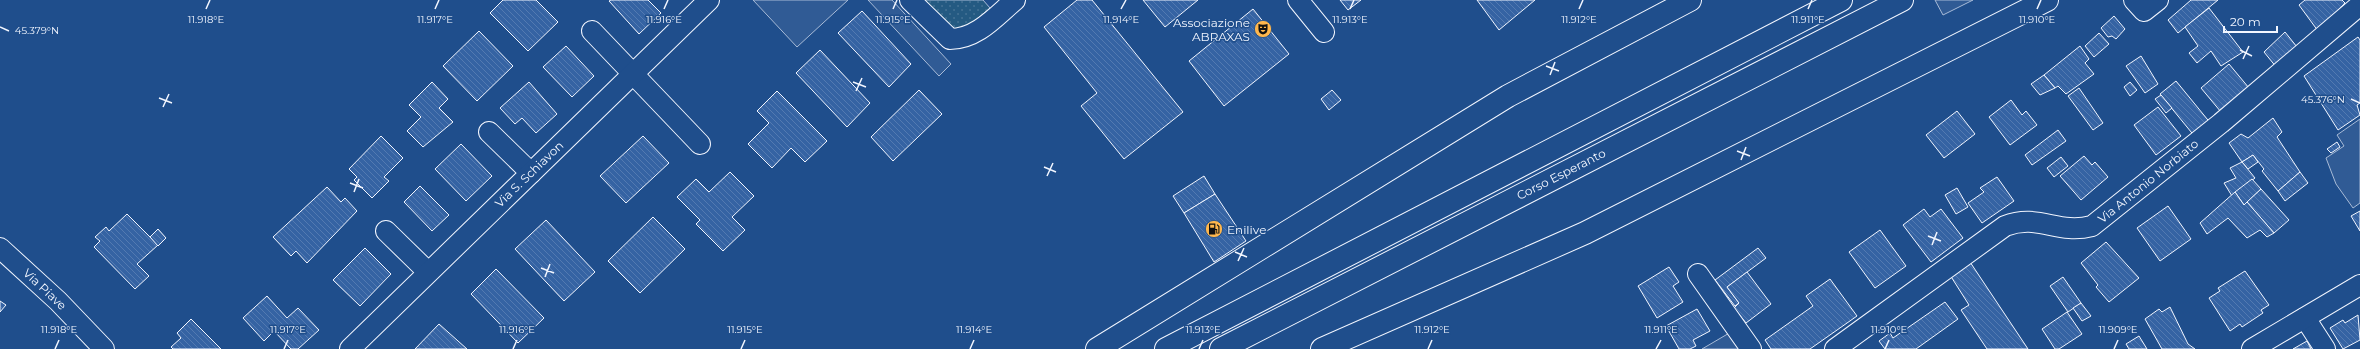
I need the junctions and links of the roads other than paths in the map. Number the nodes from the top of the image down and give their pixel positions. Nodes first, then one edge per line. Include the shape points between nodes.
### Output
1 (709, 0) edge
2 (910, 0) edge
3 (1015, 0) edge
4 (1298, 0) edge
5 (1690, 0) edge
6 (1841, 0) edge
7 (1902, 0) edge
8 (2047, 0) edge
9 (2134, 0) edge
10 (2158, 0) edge
11 (2360, 5) edge
12 (592, 31) dead end
13 (1324, 32) dead end
14 (634, 75) junction
15 (489, 132) dead end
16 (700, 144) dead end
17 (531, 173) junction
18 (386, 230) dead end
19 (0, 248) edge
20 (428, 272) junction
21 (1698, 274) dead end
22 (2360, 285) edge
23 (2305, 318) junction
24 (104, 349) edge
25 (350, 349) edge
26 (1097, 349) edge
27 (1166, 349) edge
28 (1222, 349) edge
29 (1322, 349) edge
30 (1751, 349) edge
31 (1835, 349) edge
32 (2252, 349) edge
33 (2325, 349) edge

1 - 14 street, Via S. Schiavon
2 - 3 street via 950,39 962,39 976,32
4 - 13 street
5 - 26 highway via 1508,96
6 - 27 highway
7 - 28 highway, Corso Esperanto
8 - 29 highway via 1585,233
9 - 10 street via 2144,11
11 - 31 street, Via Antonio Norbiato via 2221,123 2092,226 2077,230 2034,221 2020,221 2005,226
12 - 14 street
14 - 16 street
14 - 17 street, Via S. Schiavon
15 - 17 street
17 - 20 street, Via S. Schiavon
18 - 20 street
19 - 24 street, Via Piave via 58,301
20 - 25 street, Via S. Schiavon
21 - 30 street
22 - 23 street
23 - 32 street
23 - 33 street

